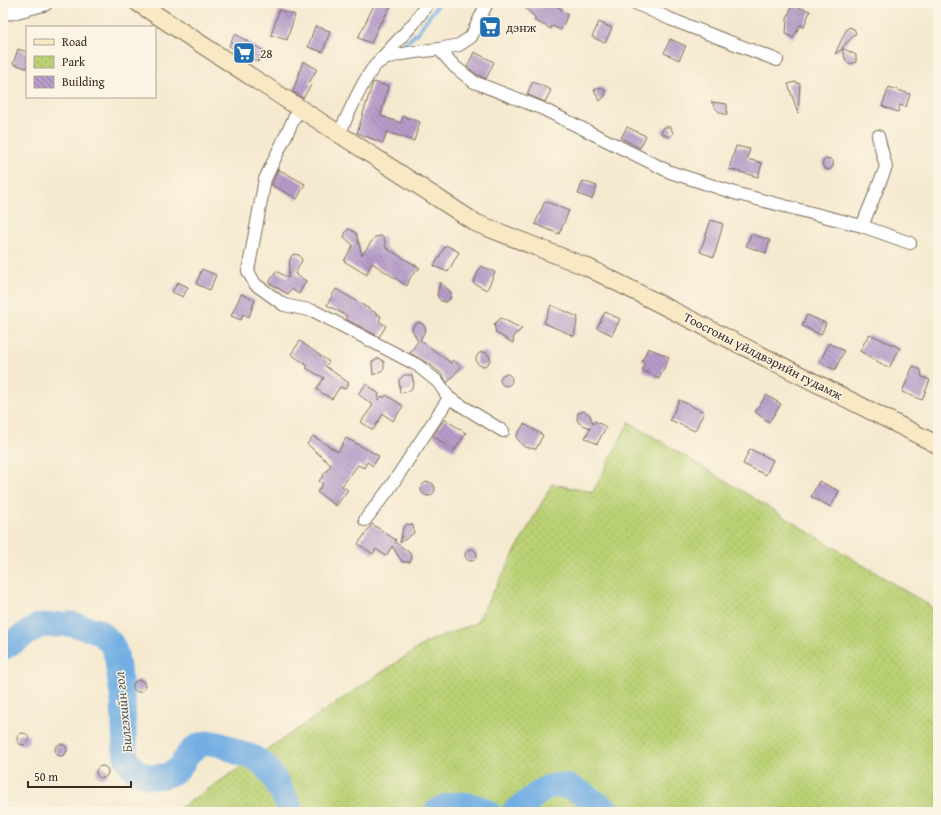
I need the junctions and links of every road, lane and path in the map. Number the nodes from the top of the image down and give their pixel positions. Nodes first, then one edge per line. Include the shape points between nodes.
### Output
1 (45, 3) edge
2 (138, 3) edge
3 (417, 3) edge
4 (428, 3) edge
5 (487, 3) edge
6 (635, 3) edge
7 (3, 11) edge
8 (414, 23) junction
9 (439, 49) junction
10 (777, 60) dead end
11 (378, 63) junction
12 (299, 108) junction
13 (339, 134) junction
14 (878, 136) dead end
15 (862, 226) junction
16 (910, 243) dead end
17 (449, 398) junction
18 (503, 431) dead end
19 (938, 445) edge
20 (365, 520) dead end

1 - 7 street via 10,12
2 - 12 main road, Тоосгоны үйлдвэрийн гудамж
3 - 8 street
4 - 8 street
5 - 9 street via 471,37 459,45
6 - 10 street
8 - 11 street
9 - 11 street via 391,57
9 - 15 street via 455,67 474,82 541,108 670,172 738,194
11 - 13 street via 368,76
12 - 13 main road, Тоосгоны үйлдвэрийн гудамж
12 - 17 street via 265,179 248,271 255,284 284,305 314,311 417,365 438,382
13 - 19 main road, Тоосгоны үйлдвэрийн гудамж via 476,223 587,267
14 - 15 street via 886,167
15 - 16 street
17 - 18 street
17 - 20 street via 389,489

